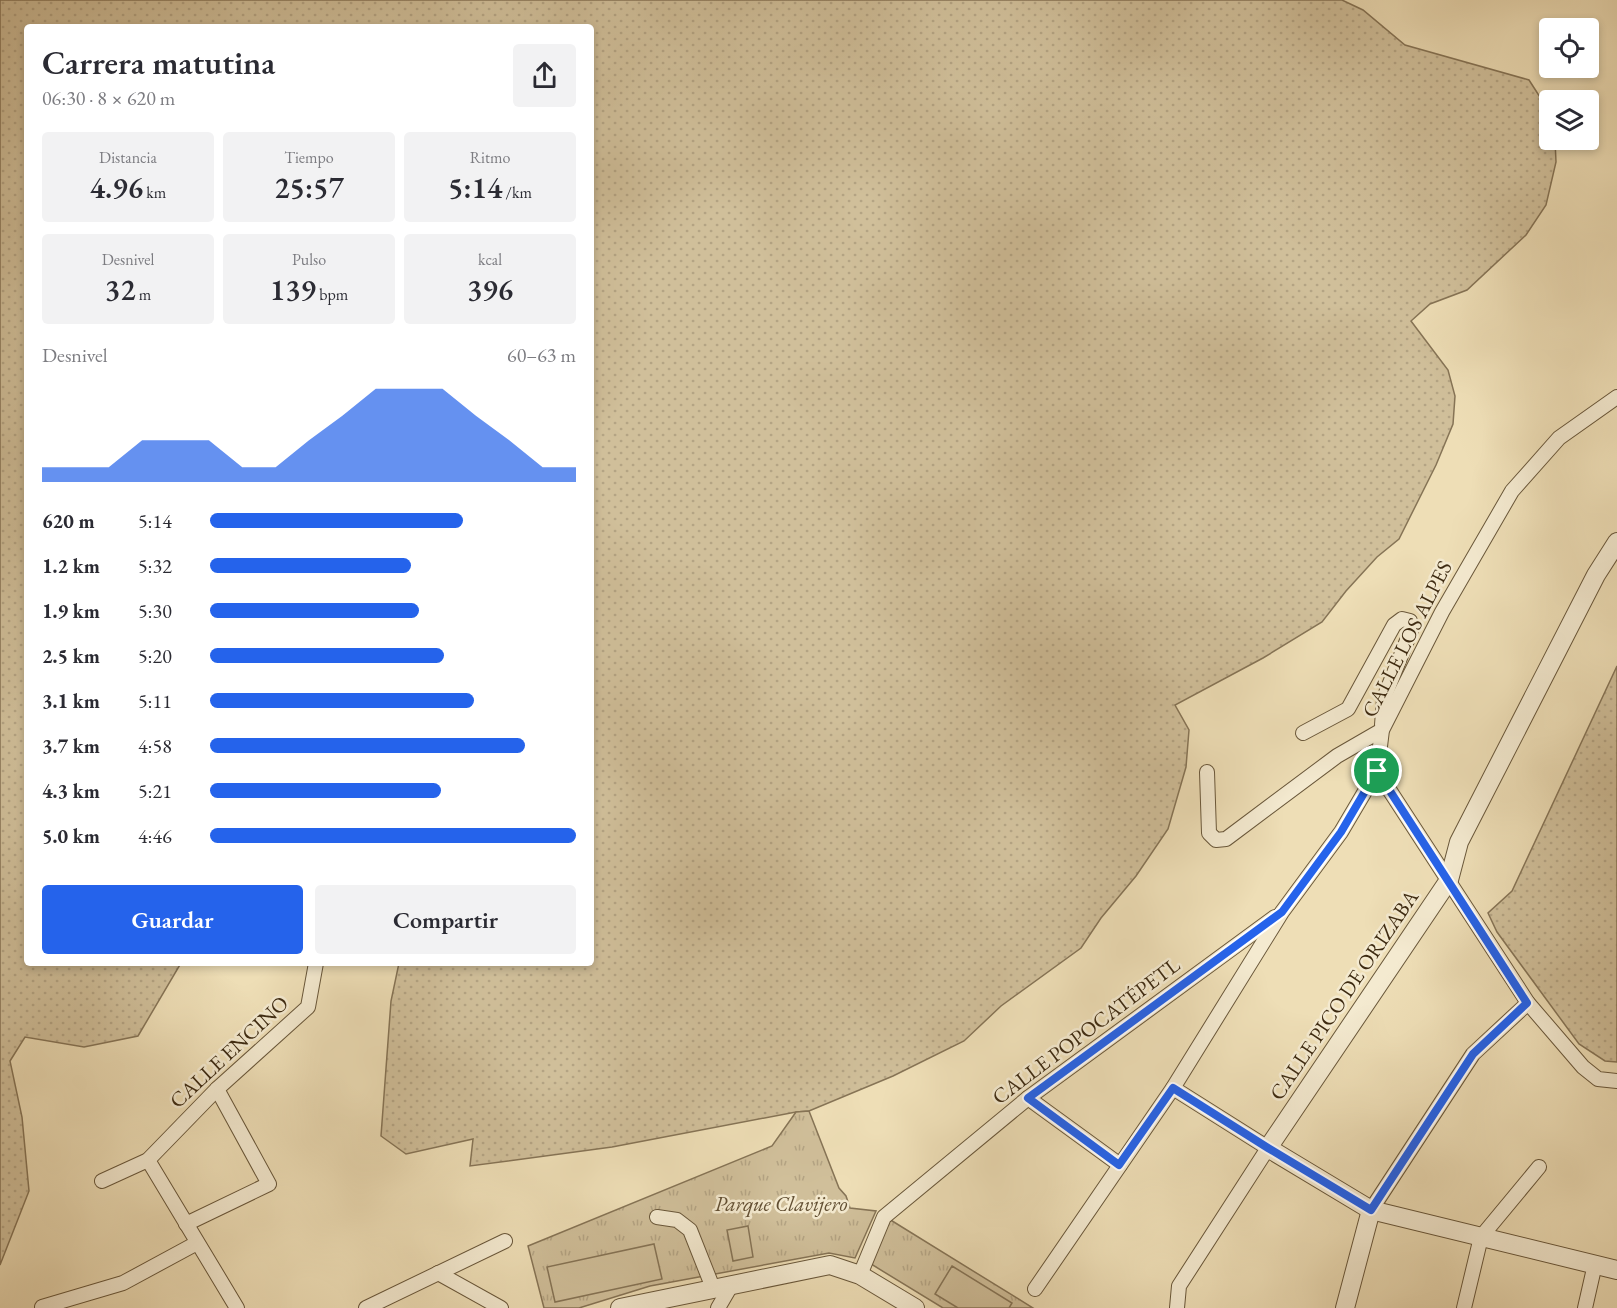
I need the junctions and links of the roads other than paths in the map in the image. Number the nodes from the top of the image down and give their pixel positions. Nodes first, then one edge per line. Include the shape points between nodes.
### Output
1 (1617, 397) edge
2 (1617, 542) edge
3 (1382, 730) junction
4 (1303, 733) dead end
5 (1377, 771) junction
6 (1207, 772) dead end
7 (1449, 880) junction
8 (1282, 912) junction
9 (315, 966) edge
10 (1527, 1003) junction
11 (1617, 1081) edge
12 (1173, 1088) junction
13 (218, 1089) junction
14 (1028, 1098) junction
15 (1268, 1148) junction
16 (148, 1160) junction
17 (1119, 1165) junction
18 (1539, 1167) dead end
19 (102, 1181) dead end
20 (1371, 1210) junction
21 (657, 1217) dead end
22 (186, 1224) junction
23 (1481, 1237) junction
24 (505, 1241) dead end
25 (197, 1242) junction
26 (1595, 1264) junction
27 (1617, 1270) edge
28 (438, 1273) junction
29 (860, 1275) junction
30 (732, 1284) junction
31 (714, 1288) junction
32 (1035, 1289) dead end
33 (895, 1303) edge
34 (42, 1307) edge
35 (1176, 1307) edge
36 (237, 1308) edge
37 (366, 1308) edge
38 (501, 1308) edge
39 (620, 1308) edge
40 (718, 1308) edge
41 (915, 1308) edge
42 (1344, 1308) edge
43 (1464, 1308) edge
44 (1585, 1308) edge

1 - 3 street, CALLE LOS ALPES via 1559,438 1512,491 1442,612
2 - 7 street, CALLE PICO DE ORIZABA via 1596,574 1459,842
3 - 4 street via 1384,698 1412,628 1410,621 1402,619 1394,625 1348,709
3 - 5 street, CALLE LOS ALPES
3 - 6 street via 1337,756 1226,839 1216,840 1209,833
5 - 7 street
5 - 8 street, CALLE LOS ALPES via 1341,832
7 - 10 street
7 - 15 street, CALLE PICO DE ORIZABA
8 - 12 street, CALLE LOS ALPES
8 - 14 street, CALLE POPOCATÉPETL
9 - 13 street, CALLE ENCINO via 308,1007
10 - 11 street via 1583,1067 1598,1078
10 - 20 street via 1473,1054
12 - 15 street
12 - 17 street, CALLE LOS ALPES
13 - 16 street, CALLE ENCINO
13 - 22 street via 269,1184
14 - 17 street
14 - 29 street, CALLE POPOCATÉPETL via 884,1217
15 - 20 street
15 - 35 street, CALLE PICO DE ORIZABA via 1179,1286
16 - 19 street
16 - 22 street
17 - 32 street, CALLE LOS ALPES
18 - 23 street
20 - 23 street
20 - 42 street
21 - 31 street via 677,1220 690,1230
22 - 25 street
23 - 26 street
23 - 43 street
24 - 28 street
25 - 34 street via 123,1283
25 - 36 street
26 - 27 street
26 - 44 street
28 - 37 street
28 - 38 street
29 - 30 street via 830,1265
29 - 33 street
30 - 31 street
30 - 40 street
31 - 39 street
33 - 41 street

